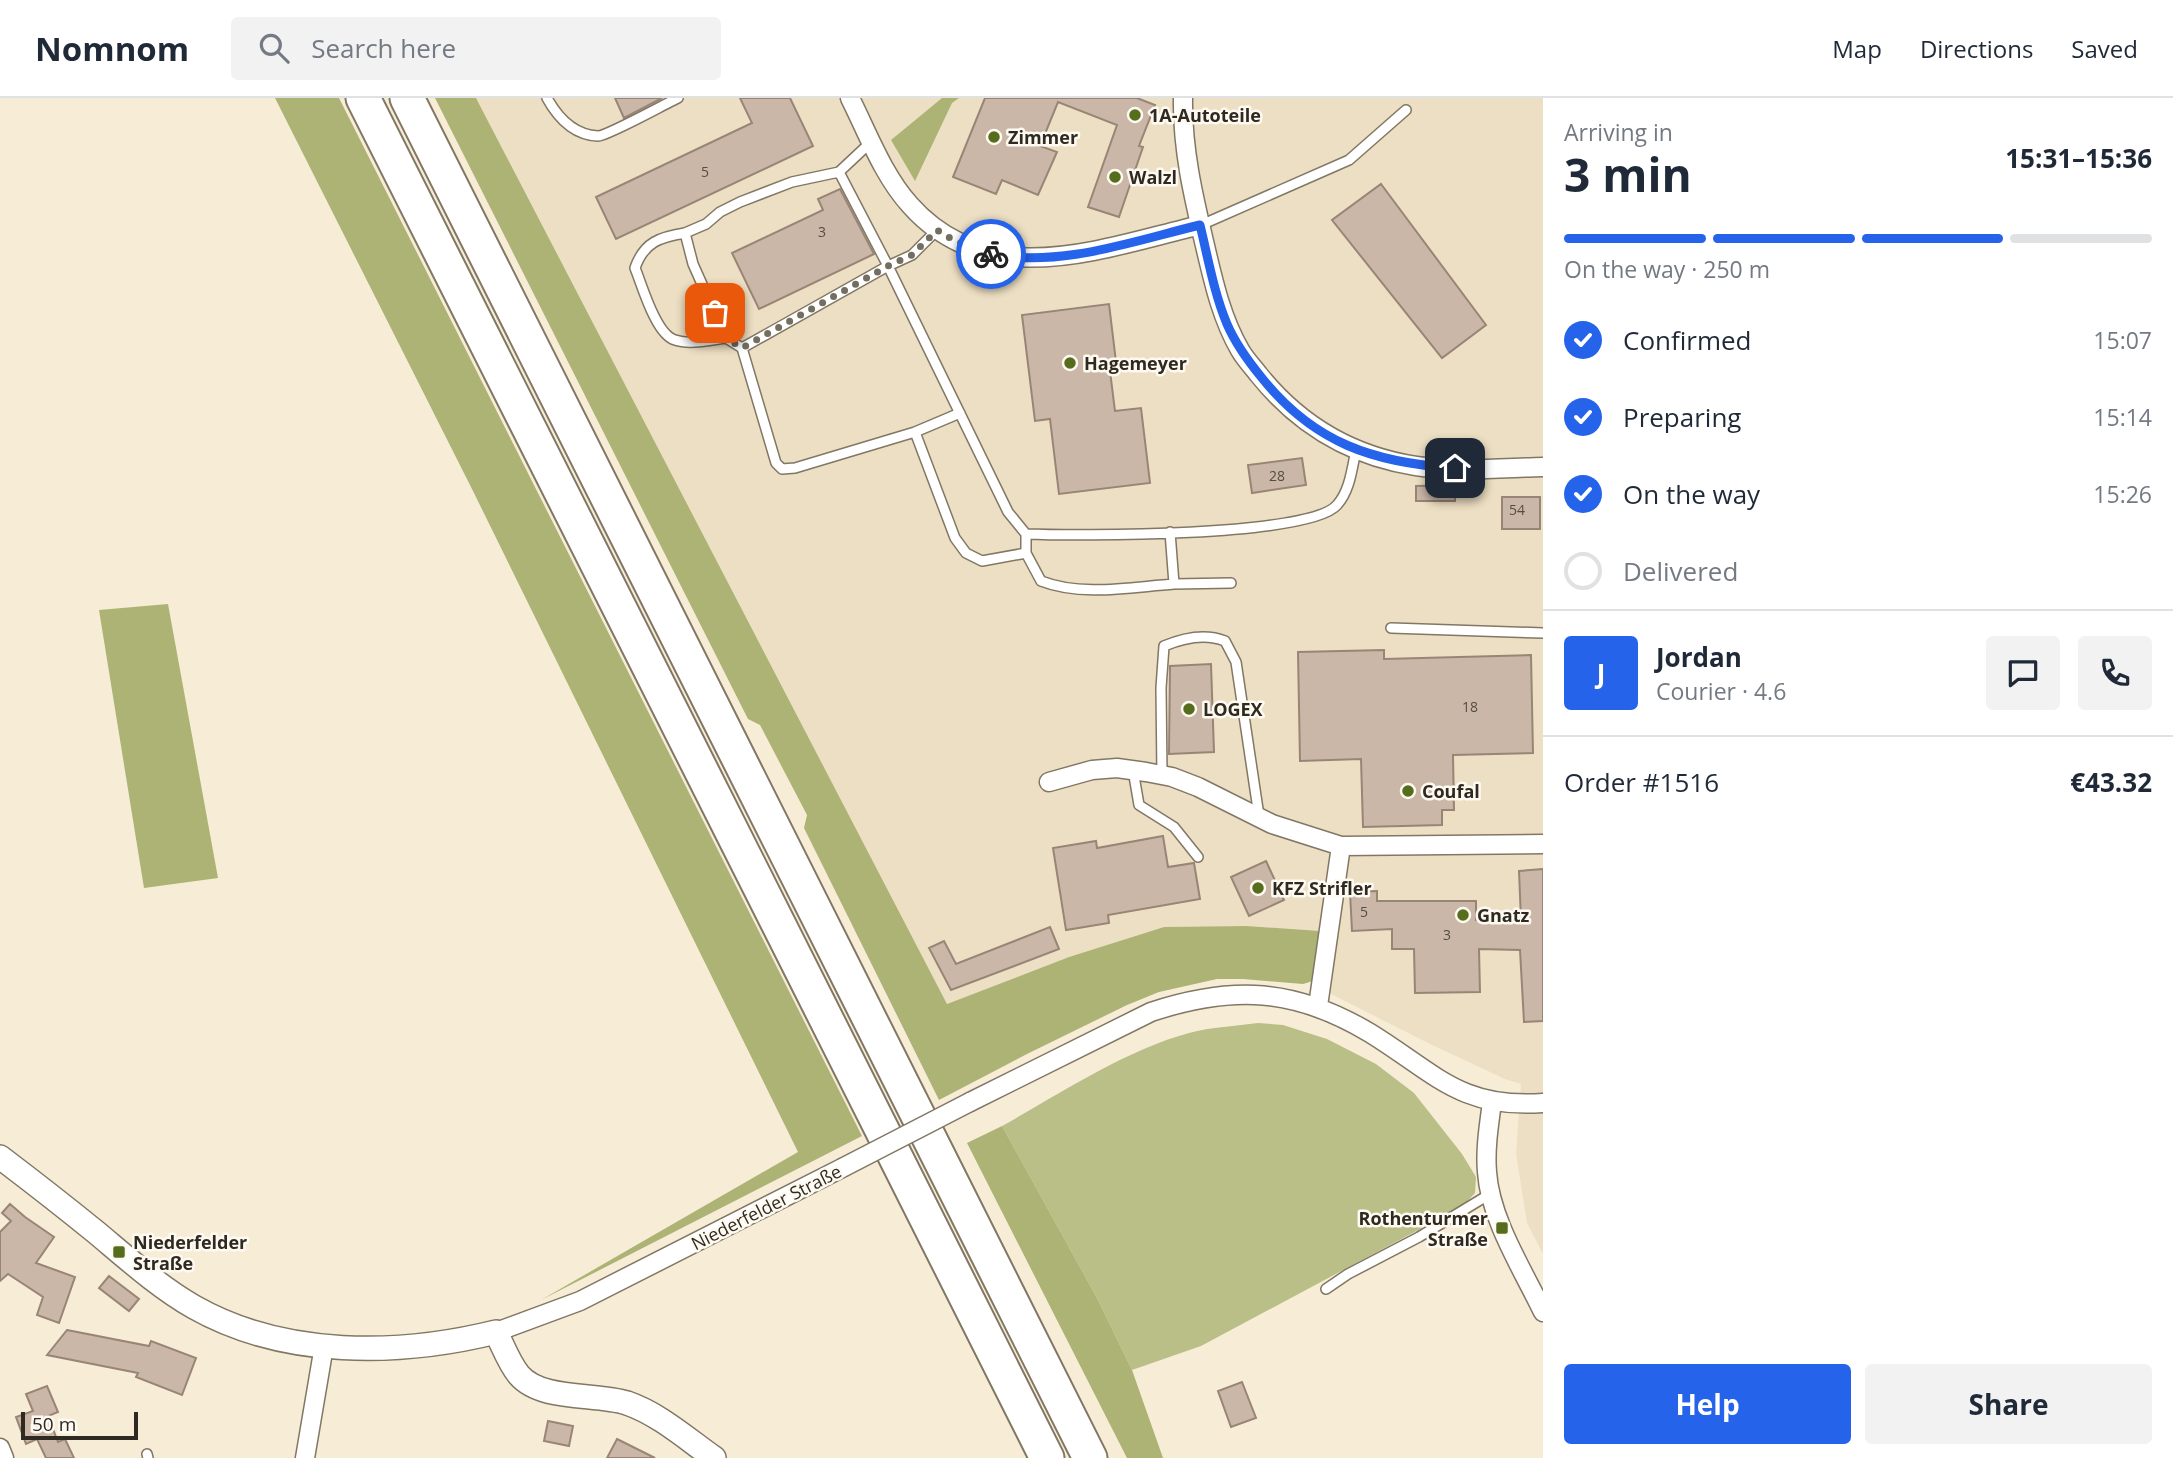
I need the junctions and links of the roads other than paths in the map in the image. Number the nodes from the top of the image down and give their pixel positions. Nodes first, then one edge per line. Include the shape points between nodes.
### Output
1 (363, 98) edge
2 (407, 98) edge
3 (547, 98) edge
4 (678, 98) edge
5 (850, 98) edge
6 (1183, 98) edge
7 (1406, 110) dead end
8 (872, 141) junction
9 (839, 172) junction
10 (1200, 225) junction
11 (937, 230) junction
12 (685, 233) junction
13 (888, 266) junction
14 (726, 338) junction
15 (742, 348) junction
16 (960, 413) junction
17 (915, 432) junction
18 (1356, 450) junction
19 (1543, 467) edge
20 (1170, 532) junction
21 (1026, 534) junction
22 (1026, 553) junction
23 (1231, 583) dead end
24 (1174, 584) junction
25 (1391, 628) dead end
26 (1543, 633) edge
27 (1133, 770) junction
28 (1163, 775) junction
29 (1049, 782) dead end
30 (1259, 818) junction
31 (1543, 845) edge
32 (1341, 846) junction
33 (1198, 857) dead end
34 (1318, 1006) junction
35 (1492, 1102) junction
36 (1543, 1103) edge
37 (0, 1157) edge
38 (1490, 1195) junction
39 (1326, 1289) dead end
40 (1543, 1312) edge
41 (496, 1332) junction
42 (324, 1346) junction
43 (0, 1448) edge
44 (4, 1458) edge
45 (305, 1458) edge
46 (714, 1458) edge
47 (1047, 1458) edge
48 (1090, 1458) edge

1 - 47 highway
2 - 48 highway
3 - 4 lane via 556,114 577,131 600,136
5 - 8 street
6 - 10 street via 1187,166
7 - 10 lane via 1349,160
8 - 9 lane
8 - 11 street via 909,204
9 - 12 lane via 792,182 740,202
9 - 13 lane
10 - 11 street via 1044,258 982,252
10 - 18 street via 1216,292 1241,352 1295,413
11 - 13 lane via 912,255
12 - 14 lane via 692,264
12 - 14 lane via 655,241 640,253 635,268 667,336 684,341
13 - 15 lane
13 - 16 lane
14 - 15 lane
15 - 17 lane via 776,463 782,468
16 - 17 lane
16 - 21 lane via 1008,512
17 - 22 lane via 966,553 982,561
18 - 19 street via 1417,466
18 - 20 lane via 1348,486 1337,507 1315,518
20 - 21 lane
20 - 24 lane
21 - 22 lane
22 - 24 lane via 1041,581 1058,588
23 - 24 lane
25 - 26 lane
27 - 28 street
27 - 29 street via 1092,770
27 - 33 lane via 1139,805 1174,827
28 - 30 street
28 - 30 lane via 1164,646 1190,638 1225,641 1236,662
30 - 32 street
31 - 32 street
32 - 34 street
34 - 35 street, Niederfelder Straße via 1372,1034 1444,1084
34 - 41 street, Niederfelder Straße, bridge via 1256,995 1204,997 1151,1012 580,1301
35 - 36 street, Niederfelder Straße
35 - 38 street via 1486,1172
37 - 42 street, Niederfelder Straße via 195,1307 257,1333
38 - 39 lane
38 - 40 street
41 - 42 street, Niederfelder Straße via 428,1345
41 - 46 street via 518,1374 536,1388 645,1410
42 - 45 street
43 - 44 street

